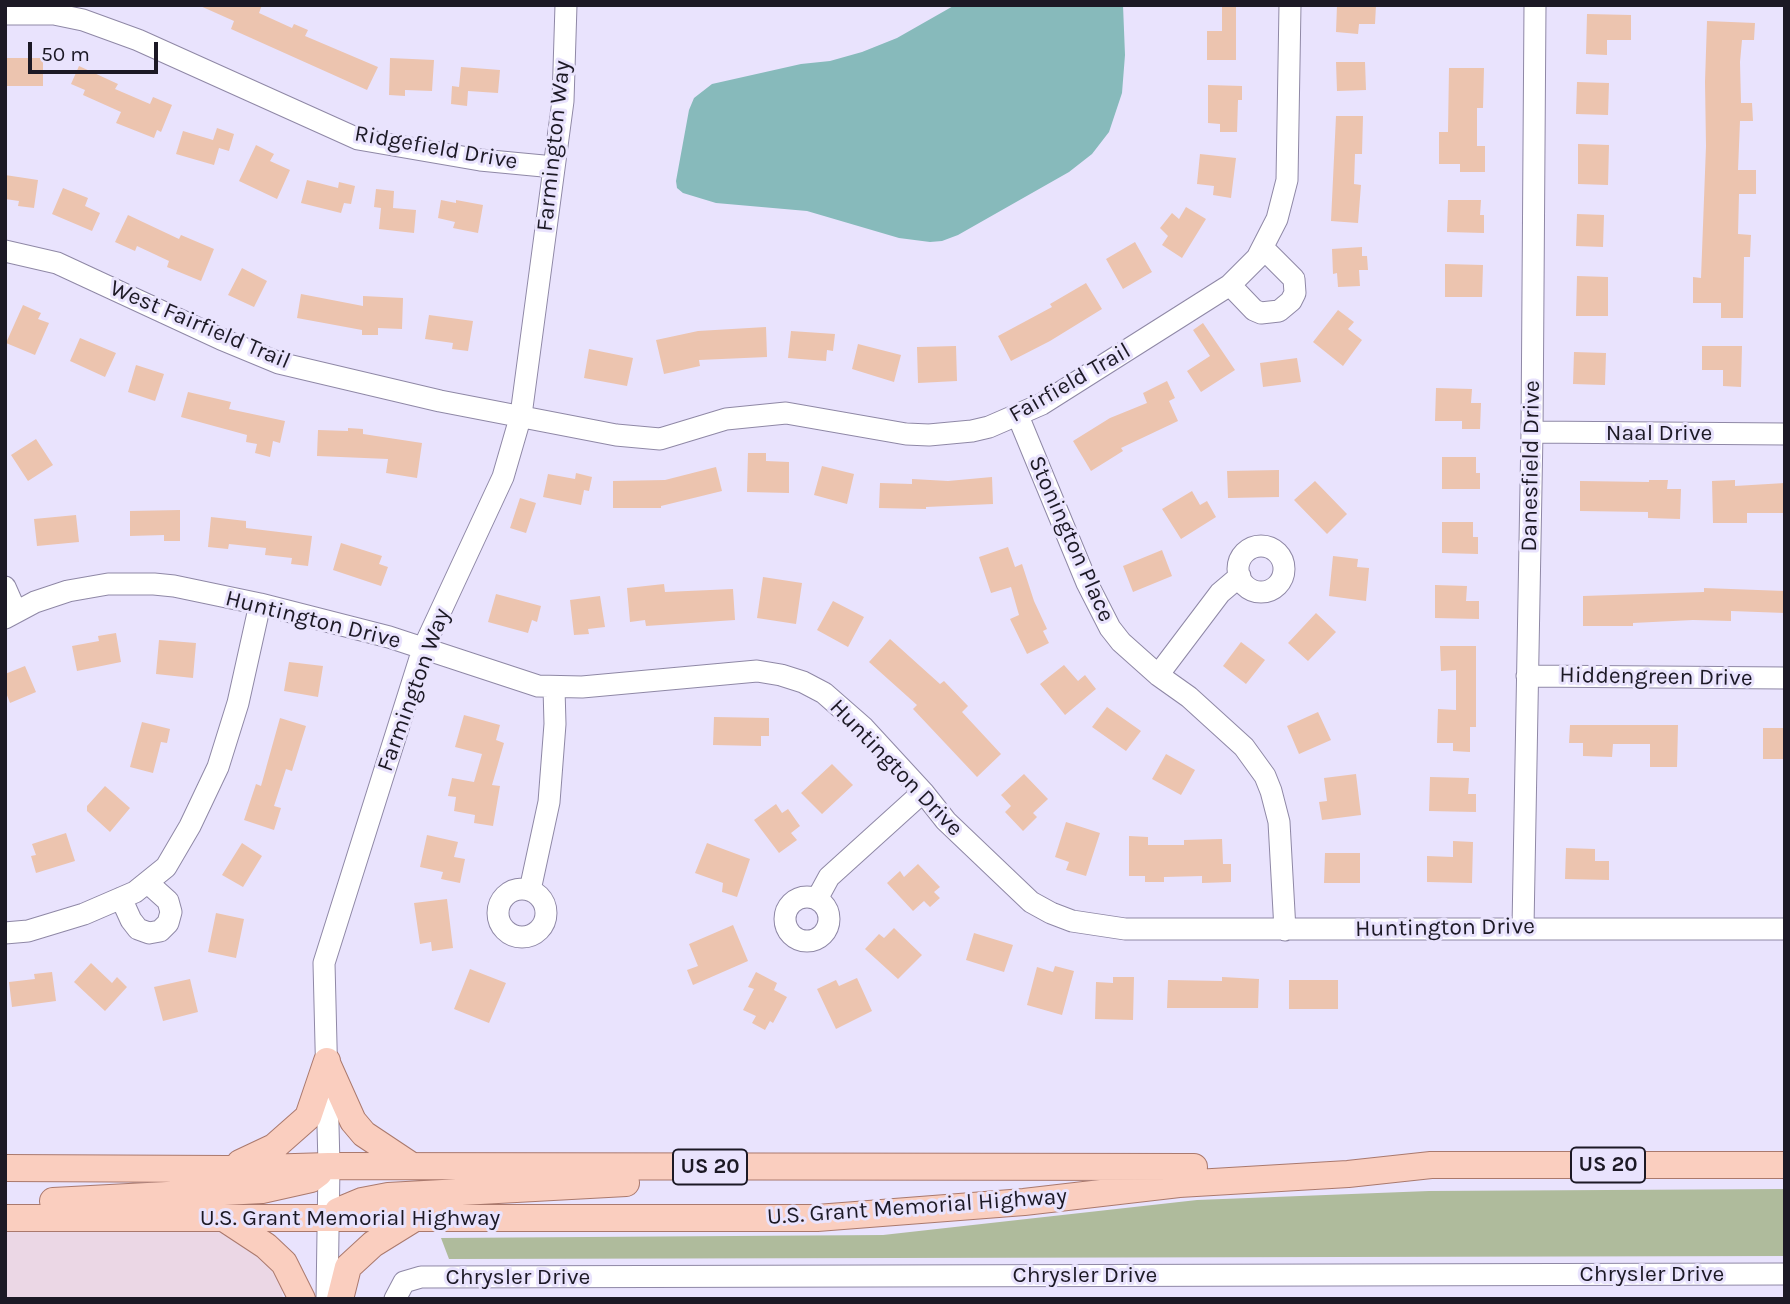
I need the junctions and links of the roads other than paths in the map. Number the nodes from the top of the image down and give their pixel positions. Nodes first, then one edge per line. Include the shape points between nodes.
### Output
1 (566, 5) edge
2 (1290, 5) edge
3 (1535, 5) edge
4 (5, 14) edge
5 (554, 167) junction
6 (1263, 248) junction
7 (5, 251) edge
8 (1230, 285) junction
9 (521, 415) junction
10 (1018, 416) junction
11 (1532, 432) junction
12 (1785, 434) edge
13 (1240, 576) dead end
14 (5, 587) edge
15 (260, 604) junction
16 (11, 615) edge
17 (423, 649) junction
18 (1158, 675) junction
19 (1527, 676) junction
20 (1785, 678) edge
21 (554, 688) junction
22 (923, 792) junction
23 (148, 883) junction
24 (530, 890) dead end
25 (121, 898) junction
26 (817, 899) dead end
27 (1523, 927) junction
28 (1785, 929) edge
29 (1285, 930) junction
30 (5, 933) edge
31 (327, 1062) junction
32 (1430, 1165) junction
33 (1785, 1165) edge
34 (329, 1166) junction
35 (412, 1166) junction
36 (745, 1167) junction
37 (5, 1168) edge
38 (227, 1169) junction
39 (5, 1203) edge
40 (222, 1217) junction
41 (328, 1217) junction
42 (5, 1218) edge
43 (415, 1218) junction
44 (1785, 1274) edge
45 (302, 1299) edge
46 (327, 1299) edge
47 (340, 1299) edge
48 (395, 1299) edge

1 - 5 street, Farmington Way via 563,101
2 - 6 street, Fairfield Trail via 1287,180 1277,219
3 - 11 street, Danesfield Drive
4 - 5 street, Ridgefield Drive via 54,14 83,20 358,139 480,160
5 - 9 street, Farmington Way
6 - 8 street, Fairfield Trail
6 - 8 street via 1294,279 1291,301 1279,311 1261,313
7 - 9 street, West Fairfield Trail via 57,263 279,363
8 - 10 street, Fairfield Trail
9 - 10 street, Fairfield Trail via 616,435 660,439 726,419 786,413 929,435 989,427
9 - 17 street, Farmington Way via 503,477
10 - 18 street, Stonington Place via 1110,628
11 - 12 street, Naal Drive
11 - 19 street, Danesfield Drive
13 - 18 street via 1220,593
14 - 16 street
15 - 16 street, Huntington Drive via 130,582 68,591
15 - 17 street, Huntington Drive
15 - 23 street via 218,767 166,867
17 - 21 street, Huntington Drive
17 - 31 street, Farmington Way via 324,963
18 - 29 street, Stonington Place via 1244,747 1265,776 1279,822
19 - 20 street, Hiddengreen Drive
19 - 27 street, Danesfield Drive
21 - 22 street, Huntington Drive via 757,671 781,675 824,693 864,728
21 - 24 street via 549,802
22 - 26 street via 829,877
22 - 29 street, Huntington Drive via 946,821 1031,902 1051,913 1125,929
23 - 25 street
23 - 25 street via 168,901 172,912 160,931 138,929
25 - 30 street via 28,931
27 - 28 street, Huntington Drive
27 - 29 street, Huntington Drive
31 - 34 street, Farmington Way
31 - 35 main road via 353,1121 364,1134
31 - 38 main road via 308,1118 274,1147
32 - 33 main road, U.S. Grant Memorial Highway / US 20
32 - 36 main road, U.S. Grant Memorial Highway / US 20
32 - 43 main road, U.S. Grant Memorial Highway / US 20 via 817,1218
34 - 35 main road, U.S. Grant Memorial Highway / US 20
34 - 38 main road, U.S. Grant Memorial Highway / US 20
34 - 39 main road via 311,1179 262,1190
34 - 41 street, Farmington Way
35 - 36 main road, U.S. Grant Memorial Highway / US 20
36 - 41 main road via 671,1181 388,1196 347,1206
37 - 38 main road, U.S. Grant Memorial Highway / US 20
40 - 41 main road, U.S. Grant Memorial Highway / US 20
40 - 42 main road, U.S. Grant Memorial Highway / US 20
40 - 45 main road via 266,1245 284,1263
41 - 43 main road, U.S. Grant Memorial Highway / US 20
41 - 46 street, Farmington Way
43 - 47 main road via 373,1244 348,1267
44 - 48 street, Chrysler Drive via 421,1277 404,1282

